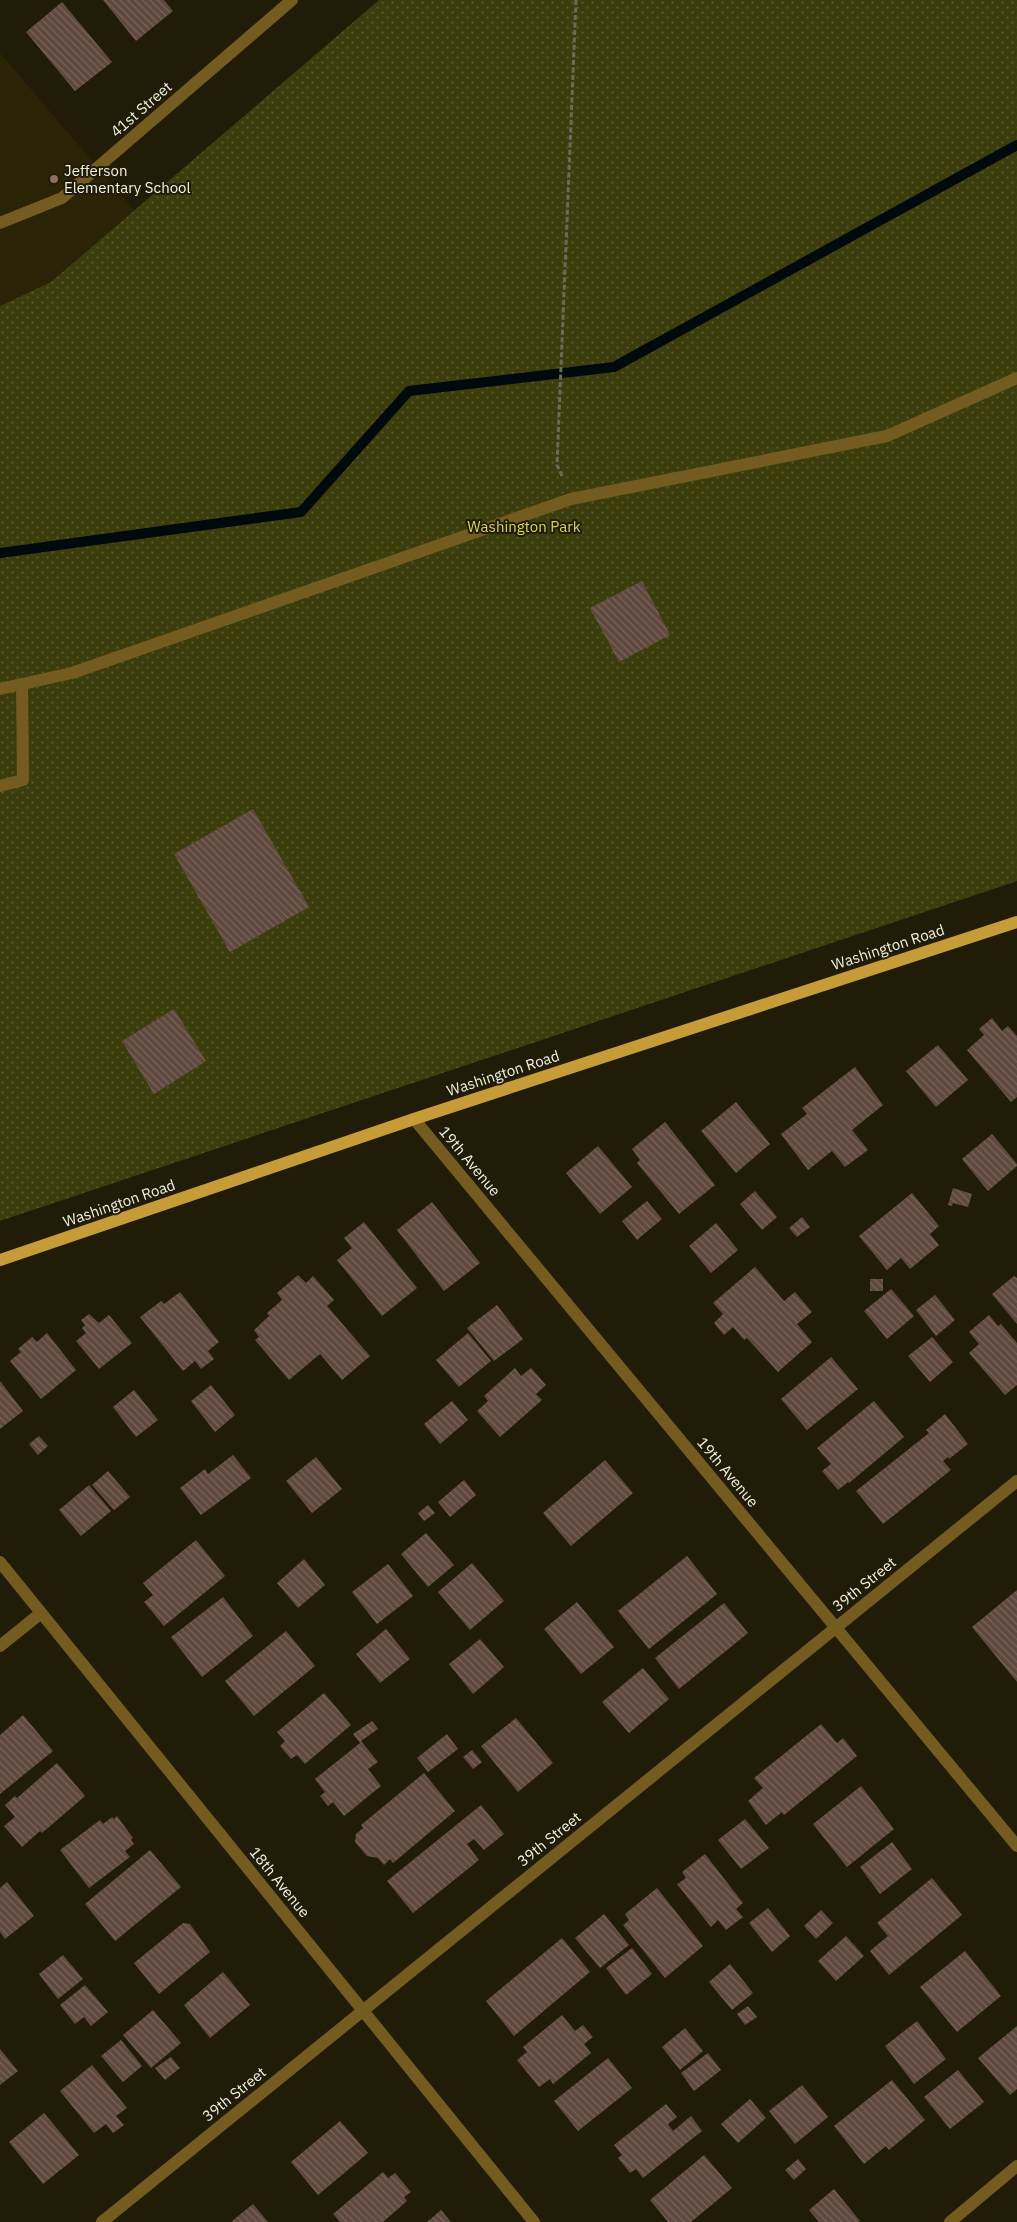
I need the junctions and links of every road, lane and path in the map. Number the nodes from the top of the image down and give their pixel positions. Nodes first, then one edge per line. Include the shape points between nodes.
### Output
1 (292, 0) edge
2 (576, 0) edge
3 (0, 223) edge
4 (1017, 378) edge
5 (571, 499) junction
6 (22, 684) junction
7 (0, 689) edge
8 (0, 786) edge
9 (1017, 922) edge
10 (414, 1120) junction
11 (0, 1260) edge
12 (1017, 1481) edge
13 (0, 1562) edge
14 (41, 1613) junction
15 (836, 1628) junction
16 (0, 1646) edge
17 (1017, 1846) edge
18 (363, 2010) junction
19 (1017, 2166) edge
20 (102, 2222) edge
21 (534, 2222) edge
22 (950, 2222) edge

1 - 3 street, 41st Street via 62,198
2 - 5 path via 557,465
4 - 5 street via 887,436
5 - 6 street via 72,673
6 - 7 street
6 - 8 street via 23,780
9 - 10 main road, Washington Road
10 - 11 main road, Washington Road
10 - 15 street, 19th Avenue
12 - 15 street, 39th Street
13 - 14 street, 18th Avenue
14 - 16 street
14 - 18 street, 18th Avenue
15 - 17 street, 19th Avenue
15 - 18 street, 39th Street
18 - 20 street, 39th Street
18 - 21 street, 18th Avenue
19 - 22 street

